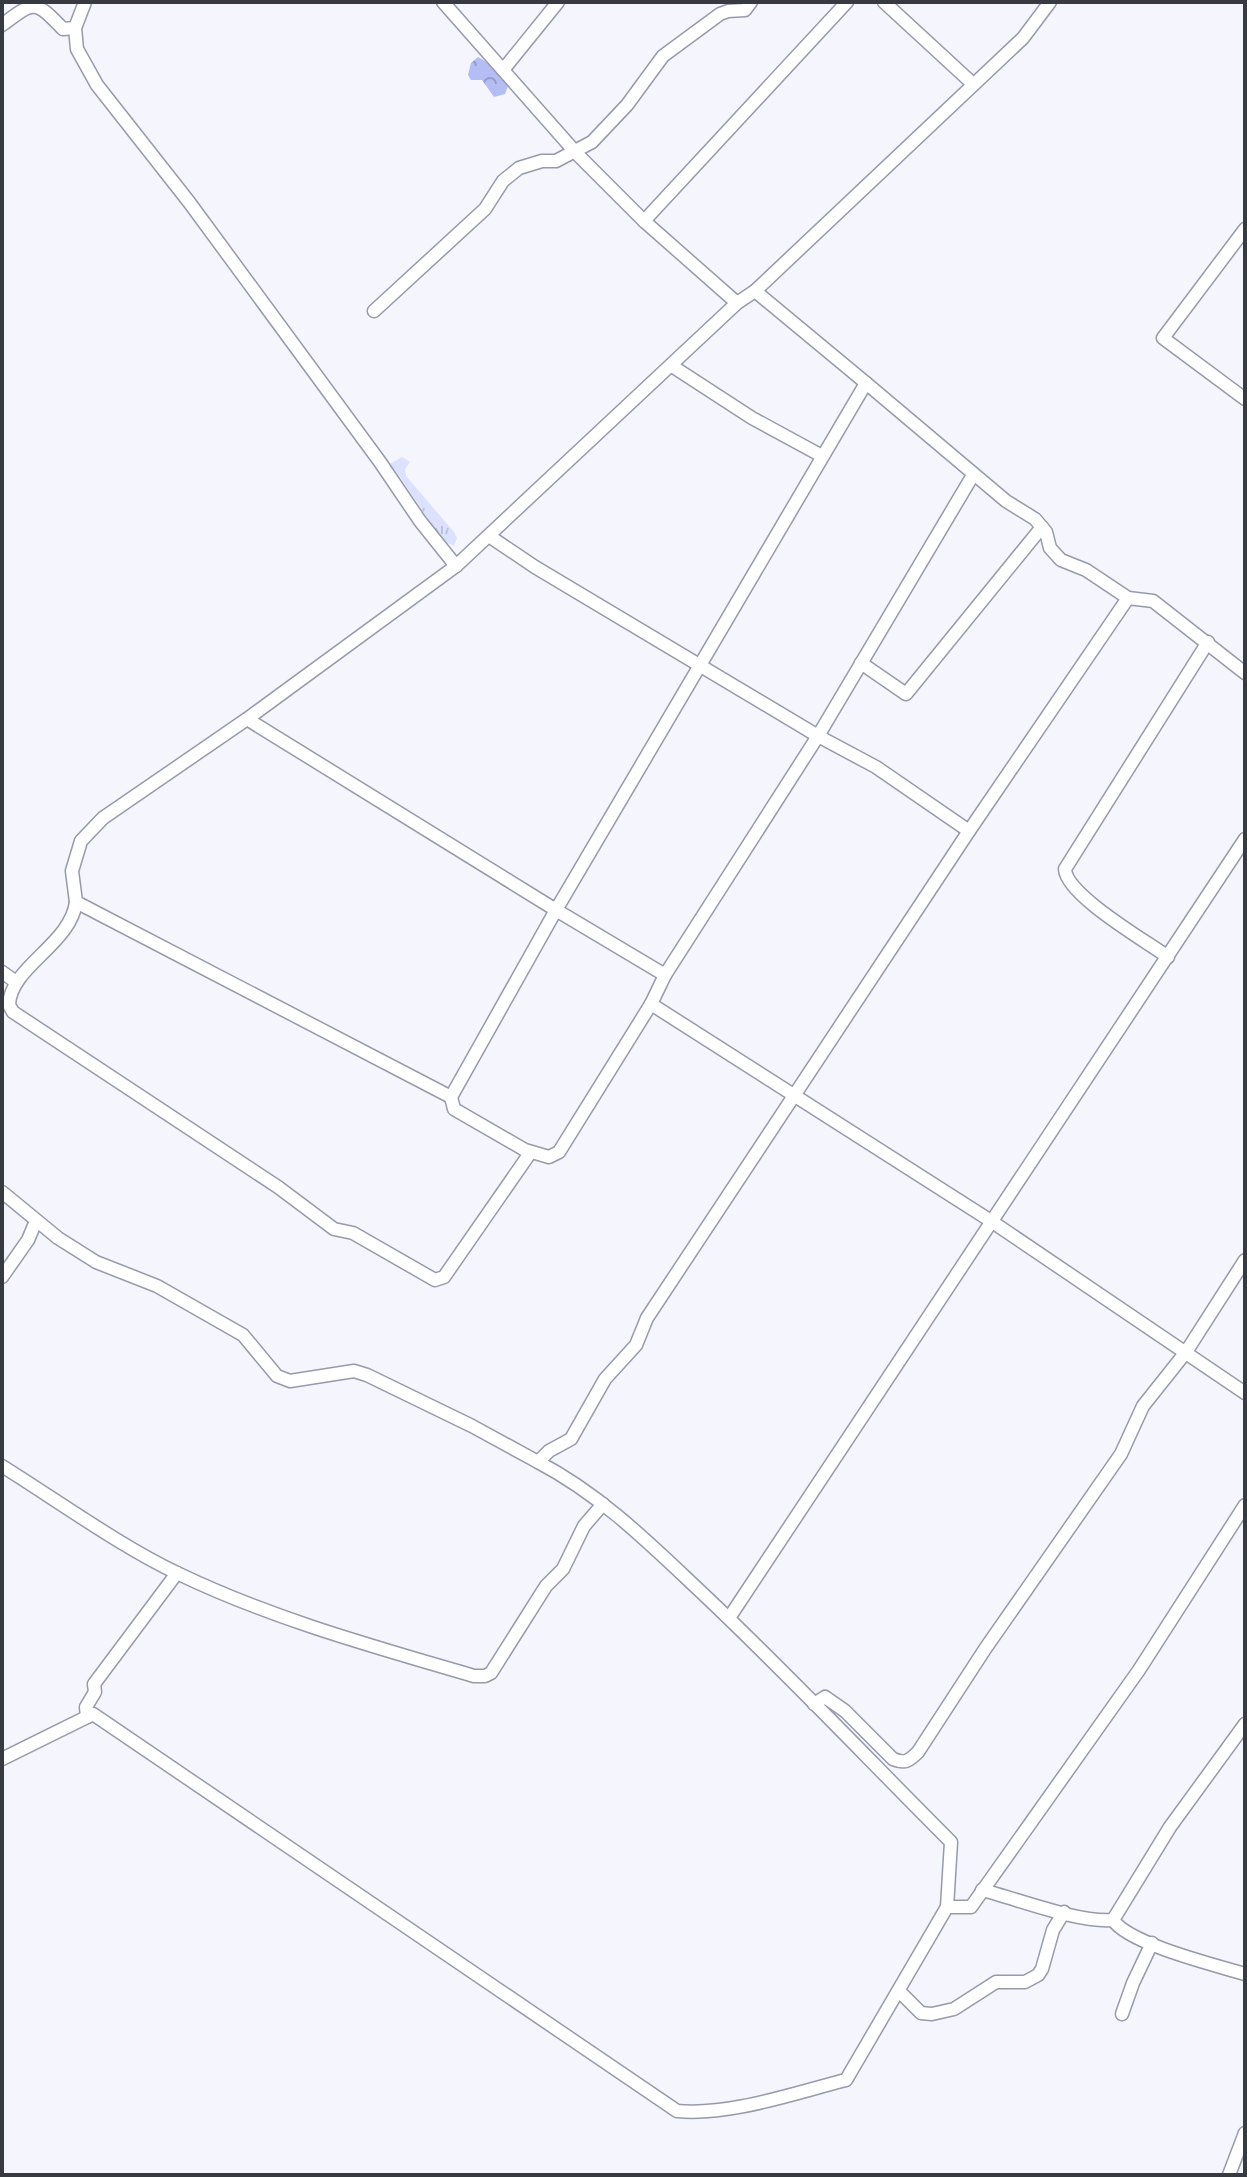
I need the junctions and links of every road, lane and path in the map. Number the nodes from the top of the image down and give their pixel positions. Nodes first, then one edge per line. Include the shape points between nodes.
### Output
1 (85, 2) edge
2 (443, 2) edge
3 (558, 2) edge
4 (751, 2) edge
5 (847, 2) edge
6 (884, 2) edge
7 (1050, 2) edge
8 (2, 25) edge
9 (75, 28) junction
10 (503, 70) junction
11 (973, 84) junction
12 (575, 151) junction
13 (644, 221) junction
14 (1245, 229) edge
15 (755, 291) junction
16 (737, 303) junction
17 (374, 311) dead end
18 (672, 366) junction
19 (866, 383) junction
20 (1245, 399) edge
21 (822, 456) junction
22 (973, 475) junction
23 (1042, 527) junction
24 (489, 536) junction
25 (456, 566) junction
26 (1128, 598) junction
27 (1208, 642) junction
28 (861, 663) junction
29 (700, 664) junction
30 (1245, 673) edge
31 (247, 719) junction
32 (818, 736) junction
33 (969, 831) junction
34 (1245, 839) edge
35 (76, 902) junction
36 (556, 910) junction
37 (1168, 957) junction
38 (2, 972) edge
39 (665, 975) junction
40 (16, 982) junction
41 (651, 1004) junction
42 (6, 1009) edge
43 (795, 1096) junction
44 (451, 1097) junction
45 (528, 1156) dead end
46 (2, 1192) edge
47 (36, 1221) junction
48 (991, 1221) junction
49 (1245, 1260) edge
50 (2, 1277) edge
51 (1186, 1352) junction
52 (1245, 1393) edge
53 (538, 1462) junction
54 (2, 1466) edge
55 (603, 1504) junction
56 (1245, 1505) edge
57 (177, 1573) junction
58 (729, 1618) junction
59 (814, 1704) junction
60 (87, 1717) junction
61 (1245, 1724) edge
62 (2, 1759) edge
63 (982, 1890) junction
64 (947, 1907) junction
65 (1064, 1912) junction
66 (1113, 1920) junction
67 (1152, 1943) junction
68 (1245, 1974) edge
69 (899, 1991) junction
70 (1122, 2014) dead end
71 (1245, 2133) edge
72 (1229, 2175) edge

1 - 9 street
2 - 10 street
3 - 10 street
4 - 12 street via 745,10 720,14 663,56 627,105 592,142
5 - 13 street
6 - 11 street
7 - 11 street via 1023,38
8 - 9 street via 29,4 48,10 63,29
9 - 25 street via 77,49 97,85
10 - 12 street
11 - 15 street
12 - 13 street
12 - 17 street via 556,161 519,168 503,181 485,209
13 - 16 street
14 - 20 street via 1163,338
15 - 16 street
15 - 19 street
16 - 18 street
18 - 21 street
18 - 24 street
19 - 21 street
19 - 22 street
21 - 29 street
22 - 23 street
22 - 28 street
23 - 26 street via 1061,560
23 - 28 street via 906,694
24 - 25 street
24 - 29 street
25 - 31 street
26 - 27 street via 1153,601
26 - 33 street
27 - 30 street
27 - 37 street via 1065,869 1076,891
28 - 32 street
29 - 32 street
29 - 36 street
31 - 35 street via 92,829 81,841 72,871
31 - 36 street
32 - 33 street via 876,767
32 - 39 street
33 - 43 street
34 - 37 street
35 - 40 street via 50,949
35 - 44 street
36 - 39 street
36 - 44 street
37 - 48 street
38 - 40 street
39 - 41 street
40 - 42 street
41 - 43 street
41 - 44 street via 559,1152 549,1157 525,1150 454,1109
42 - 45 street via 334,1229 353,1233 435,1280 444,1277
43 - 48 street
43 - 53 street via 647,1318 636,1345 605,1379 571,1439
46 - 47 street
47 - 50 street
47 - 53 street via 96,1262 157,1286 243,1335 277,1376 290,1381 354,1371 367,1375
48 - 51 street
48 - 58 street
49 - 51 street
51 - 52 street
51 - 59 street via 1143,1406 1121,1454 909,1761 883,1752 830,1700
53 - 55 street
54 - 57 street
55 - 57 street via 485,1676 372,1646 248,1604
55 - 58 street
56 - 63 street via 1139,1670
57 - 60 street via 94,1684
58 - 59 street
59 - 64 street via 951,1842
60 - 62 street
60 - 69 street via 93,1714 677,2111 725,2109 846,2080
61 - 66 street via 1170,1827
63 - 64 street via 971,1907
63 - 65 street
64 - 69 street
65 - 66 street
65 - 69 street via 1042,1969 1025,1982 996,1982 954,2009 932,2014 921,2013
66 - 67 street
67 - 68 street
67 - 70 street
71 - 72 street

